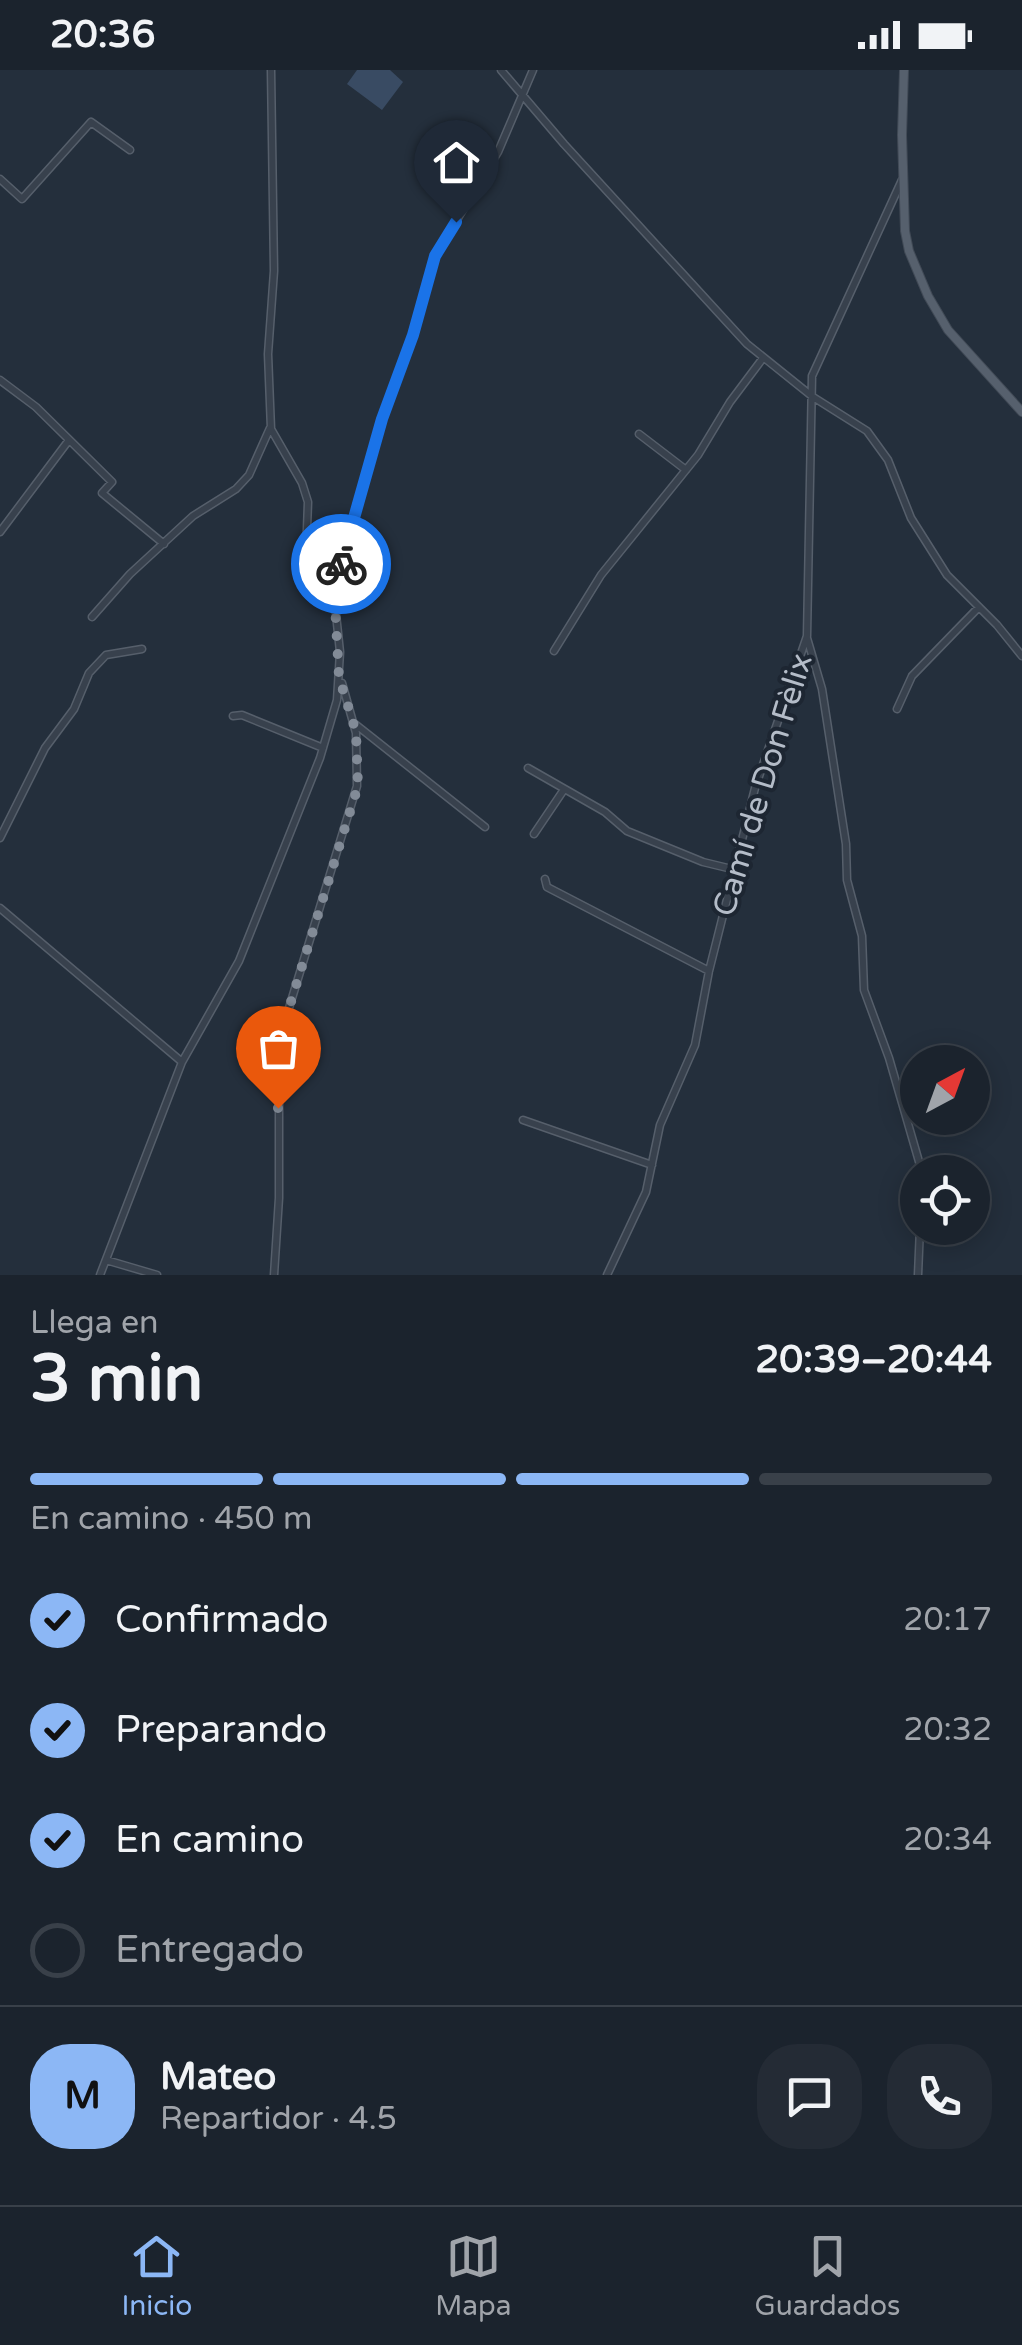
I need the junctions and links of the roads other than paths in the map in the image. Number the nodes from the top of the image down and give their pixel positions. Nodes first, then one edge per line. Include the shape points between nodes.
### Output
1 (271, 70) edge
2 (502, 70) edge
3 (533, 70) edge
4 (904, 70) edge
5 (522, 95) junction
6 (130, 150) dead end
7 (904, 177) junction
8 (0, 178) edge
9 (762, 358) junction
10 (0, 380) edge
11 (810, 394) junction
12 (1022, 412) edge
13 (271, 427) junction
14 (639, 434) dead end
15 (69, 440) junction
16 (686, 470) junction
17 (0, 532) edge
18 (164, 544) junction
19 (336, 588) junction
20 (979, 607) junction
21 (92, 617) dead end
22 (807, 636) junction
23 (142, 649) dead end
24 (554, 650) dead end
25 (1022, 656) edge
26 (339, 677) junction
27 (897, 708) dead end
28 (232, 716) dead end
29 (354, 723) junction
30 (323, 748) junction
31 (528, 768) dead end
32 (563, 791) junction
33 (486, 827) dead end
34 (534, 834) dead end
35 (0, 838) edge
36 (736, 870) junction
37 (544, 880) dead end
38 (0, 908) edge
39 (709, 971) junction
40 (182, 1062) junction
41 (523, 1120) dead end
42 (917, 1155) edge
43 (652, 1165) junction
44 (919, 1245) edge
45 (106, 1260) junction
46 (100, 1275) edge
47 (157, 1275) edge
48 (274, 1275) edge
49 (608, 1275) edge
50 (918, 1275) edge

1 - 13 street
2 - 5 street
3 - 5 street
4 - 7 main road
5 - 9 street
5 - 19 street via 498,152 435,256
6 - 8 street via 90,122 22,199
7 - 11 street, Camí de Don Fèlix via 812,376
7 - 12 main road via 909,252 936,313
9 - 11 street
9 - 16 street
10 - 15 street
11 - 20 street via 868,430 927,546
11 - 22 street, Camí de Don Fèlix
13 - 18 street via 249,475
13 - 19 street via 308,502 306,554
14 - 16 street
15 - 17 street
15 - 18 street via 112,482 102,493
16 - 24 street via 601,575
18 - 21 street
19 - 26 street
20 - 25 street
20 - 27 street via 912,676
22 - 36 street, Camí de Don Fèlix via 755,788
22 - 42 street via 822,689 847,880 862,936 864,990
23 - 35 street via 106,654 90,673
26 - 29 street
26 - 30 street
28 - 30 street
29 - 33 street
29 - 48 street via 358,786 285,1021
30 - 40 street via 239,961
31 - 32 street
32 - 34 street
32 - 36 street via 652,842
36 - 39 street, Camí de Don Fèlix
37 - 39 street
38 - 40 street
39 - 43 street, Camí de Don Fèlix via 695,1045 660,1125
40 - 45 street
41 - 43 street
43 - 49 street, Camí de Don Fèlix
44 - 50 street
45 - 46 street
45 - 47 street

